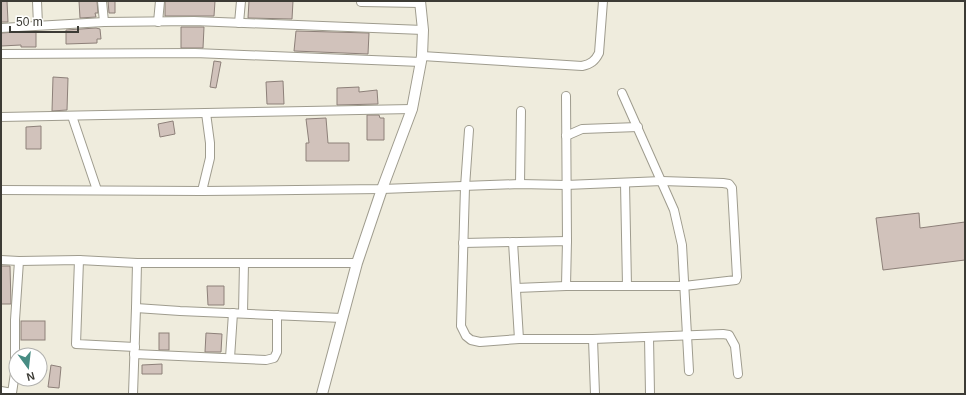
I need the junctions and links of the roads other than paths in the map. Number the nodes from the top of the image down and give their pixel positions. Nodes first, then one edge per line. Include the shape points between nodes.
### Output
1 (37, 1) edge
2 (102, 1) edge
3 (160, 1) edge
4 (241, 1) edge
5 (361, 1) edge
6 (603, 1) edge
7 (420, 2) edge
8 (104, 22) junction
9 (158, 22) junction
10 (239, 23) junction
11 (38, 25) junction
12 (1, 28) edge
13 (423, 30) junction
14 (1, 54) edge
15 (421, 59) junction
16 (622, 93) dead end
17 (566, 96) dead end
18 (412, 109) junction
19 (521, 111) dead end
20 (206, 113) junction
21 (72, 116) junction
22 (1, 117) edge
23 (638, 127) junction
24 (469, 130) dead end
25 (566, 136) junction
26 (662, 181) junction
27 (625, 183) junction
28 (520, 184) junction
29 (566, 185) junction
30 (465, 187) junction
31 (382, 189) junction
32 (1, 190) edge
33 (97, 190) junction
34 (202, 191) junction
35 (566, 241) junction
36 (513, 242) junction
37 (463, 243) junction
38 (1, 260) edge
39 (78, 260) junction
40 (19, 261) junction
41 (137, 263) junction
42 (244, 263) junction
43 (357, 263) junction
44 (566, 286) junction
45 (627, 286) junction
46 (684, 286) junction
47 (516, 288) junction
48 (136, 308) junction
49 (232, 313) junction
50 (243, 313) junction
51 (278, 315) junction
52 (342, 318) junction
53 (687, 336) junction
54 (649, 337) junction
55 (519, 339) junction
56 (594, 339) junction
57 (134, 351) junction
58 (230, 358) junction
59 (689, 371) dead end
60 (738, 374) dead end
61 (1, 391) edge
62 (12, 393) edge
63 (133, 394) edge
64 (322, 394) edge
65 (595, 394) edge
66 (650, 394) edge

1 - 11 street
2 - 8 street
3 - 9 street
4 - 10 street
5 - 7 street
6 - 15 street via 599,53 596,60 589,64 582,66
7 - 13 street
8 - 9 street
8 - 11 street
9 - 10 street
10 - 13 street
11 - 12 street
13 - 15 street
14 - 15 street via 195,53
15 - 18 street
16 - 23 street
17 - 25 street
18 - 20 street
18 - 31 street
19 - 28 street
20 - 21 street
20 - 34 street via 210,158
21 - 22 street
21 - 33 street
23 - 25 street via 582,129
23 - 26 street
24 - 30 street
25 - 29 street
26 - 27 street
26 - 46 street via 674,210 682,245
26 - 46 street via 723,183 729,184 732,188 736,280
27 - 29 street
27 - 45 street
28 - 29 street
28 - 30 street
29 - 35 street
30 - 31 street
30 - 37 street
31 - 34 street
31 - 43 street
32 - 33 street
33 - 34 street
35 - 36 street
35 - 44 street
36 - 37 street
36 - 47 street
37 - 55 street via 462,326 466,336 480,342
38 - 40 street
39 - 40 street
39 - 41 street
39 - 57 street via 76,344
40 - 62 street
41 - 42 street
41 - 48 street
42 - 43 street
42 - 50 street
43 - 52 street
44 - 45 street
44 - 47 street
45 - 46 street
46 - 53 street
47 - 55 street
48 - 49 street
48 - 57 street
49 - 50 street
49 - 58 street
50 - 51 street
51 - 52 street
51 - 58 street via 277,352 274,358
52 - 64 street
53 - 54 street
53 - 59 street
53 - 60 street via 729,335 735,346
54 - 56 street
54 - 66 street
55 - 56 street
56 - 65 street
57 - 58 street
57 - 63 street
61 - 62 street

